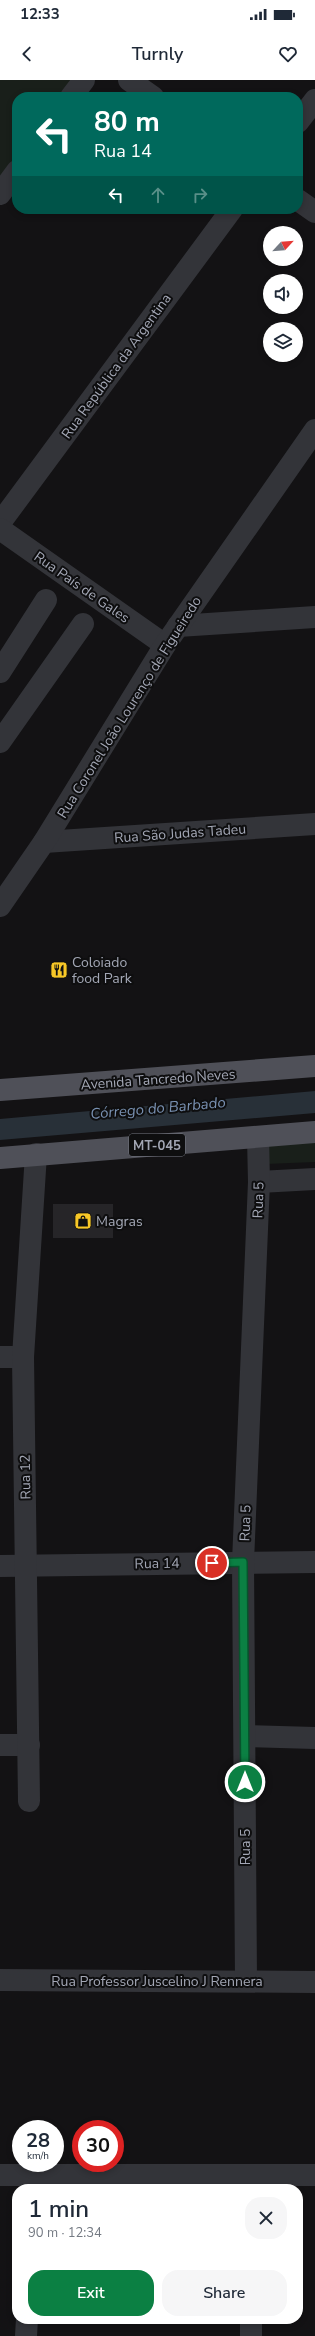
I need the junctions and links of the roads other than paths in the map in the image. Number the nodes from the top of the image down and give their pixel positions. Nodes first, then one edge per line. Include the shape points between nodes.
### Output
1 (84, 80) edge
2 (129, 80) edge
3 (75, 92) edge
4 (146, 92) edge
5 (315, 100) edge
6 (303, 116) edge
7 (12, 178) edge
8 (0, 194) edge
9 (303, 204) edge
10 (315, 212) edge
11 (228, 214) edge
12 (315, 430) edge
13 (0, 523) edge
14 (0, 529) edge
15 (46, 600) dead end
16 (315, 617) edge
17 (83, 624) dead end
18 (178, 626) junction
19 (165, 645) junction
20 (0, 672) edge
21 (0, 742) edge
22 (315, 824) edge
23 (44, 842) junction
24 (0, 906) edge
25 (315, 1066) edge
26 (0, 1090) edge
27 (315, 1132) edge
28 (258, 1137) junction
29 (36, 1154) junction
30 (0, 1158) edge
31 (315, 1179) edge
32 (259, 1182) junction
33 (0, 1357) edge
34 (23, 1357) junction
35 (243, 1562) junction
36 (315, 1562) edge
37 (26, 1565) junction
38 (0, 1566) edge
39 (245, 1736) junction
40 (315, 1738) edge
41 (0, 1745) edge
42 (29, 1745) junction
43 (29, 1801) dead end
44 (0, 1980) edge
45 (246, 1981) junction
46 (315, 1982) edge
47 (0, 2175) edge
48 (315, 2175) edge
49 (27, 2182) edge
50 (251, 2182) edge
51 (27, 2324) edge
52 (251, 2324) edge
53 (26, 2336) edge
54 (251, 2336) edge

1 - 3 street
2 - 4 street
5 - 6 street
7 - 8 street
9 - 10 street
11 - 13 street, Rua República da Argentina
12 - 18 street, Rua Coronel João Lourenço de Figueiredo
14 - 19 street, Rua País de Gales
15 - 20 street
16 - 18 street
17 - 21 street
18 - 19 street, Rua Coronel João Lourenço de Figueiredo
19 - 23 street, Rua Coronel João Lourenço de Figueiredo
22 - 23 street, Rua São Judas Tadeu
23 - 24 street, Rua Coronel João Lourenço de Figueiredo
25 - 26 main road, Avenida Tancredo Neves
27 - 28 main road, MT-045
28 - 29 main road, MT-045
28 - 32 street, Rua 5
29 - 30 main road, MT-045
29 - 34 street, Rua 12
31 - 32 street
32 - 35 street, Rua 5
33 - 34 street
34 - 37 street, Rua 12
35 - 36 street, Rua 14
35 - 37 street, Rua 14
35 - 39 street, Rua 5
37 - 38 street, Rua 14
37 - 42 street, Rua 12
39 - 40 street
39 - 45 street, Rua 5
41 - 42 street
42 - 43 street, Rua 12
44 - 45 street, Rua Professor Juscelino J Rennera
45 - 46 street, Rua Professor Juscelino J Rennera
47 - 49 street
48 - 50 street
49 - 50 street
51 - 53 street
52 - 54 street

